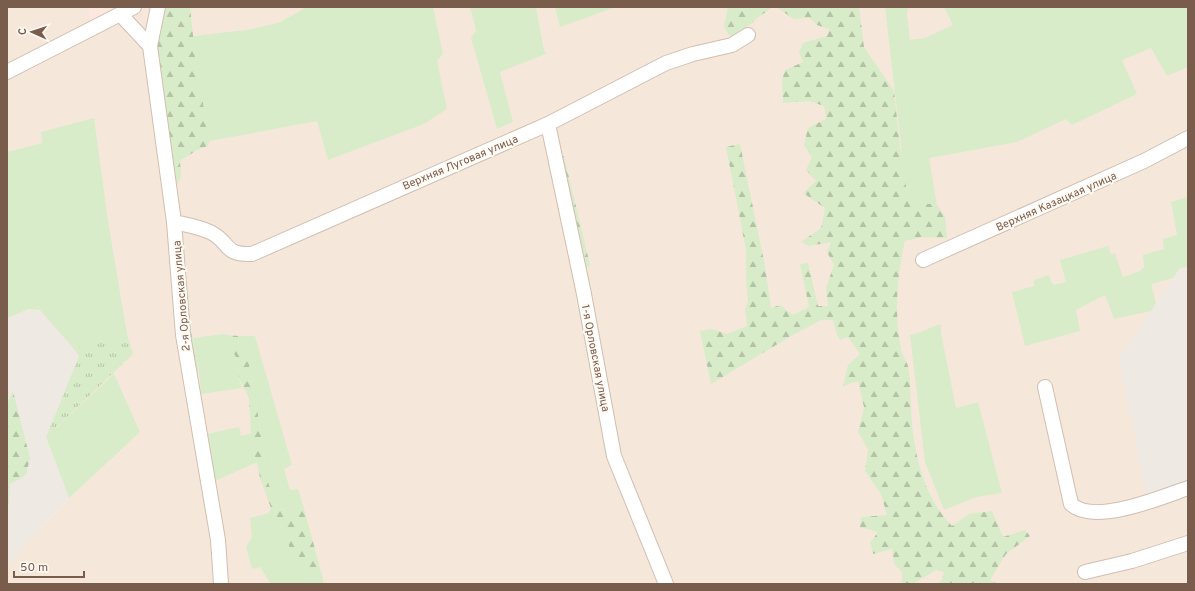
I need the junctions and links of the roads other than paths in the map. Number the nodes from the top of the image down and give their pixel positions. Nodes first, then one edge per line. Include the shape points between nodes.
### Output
1 (134, 7) edge
2 (158, 7) edge
3 (121, 15) junction
4 (748, 35) dead end
5 (150, 46) junction
6 (7, 72) edge
7 (548, 124) junction
8 (1188, 138) edge
9 (174, 222) junction
10 (922, 260) dead end
11 (1045, 387) dead end
12 (1188, 488) edge
13 (1188, 543) edge
14 (1085, 572) dead end
15 (221, 584) edge
16 (666, 584) edge

1 - 3 street
2 - 5 street, 2-я Орловская улица
3 - 5 street
3 - 6 street
4 - 7 street, Верхняя Луговая улица via 732,45 666,63
5 - 9 street, 2-я Орловская улица
7 - 9 street, Верхняя Луговая улица via 252,254 239,255 231,252 211,232
7 - 16 street, 1-я Орловская улица via 584,294 614,456
8 - 10 street, Верхняя Казацкая улица via 1144,161
9 - 15 street, 2-я Орловская улица via 183,335 218,540
11 - 12 street via 1071,504 1075,508 1092,513 1118,509
13 - 14 street via 1132,561

